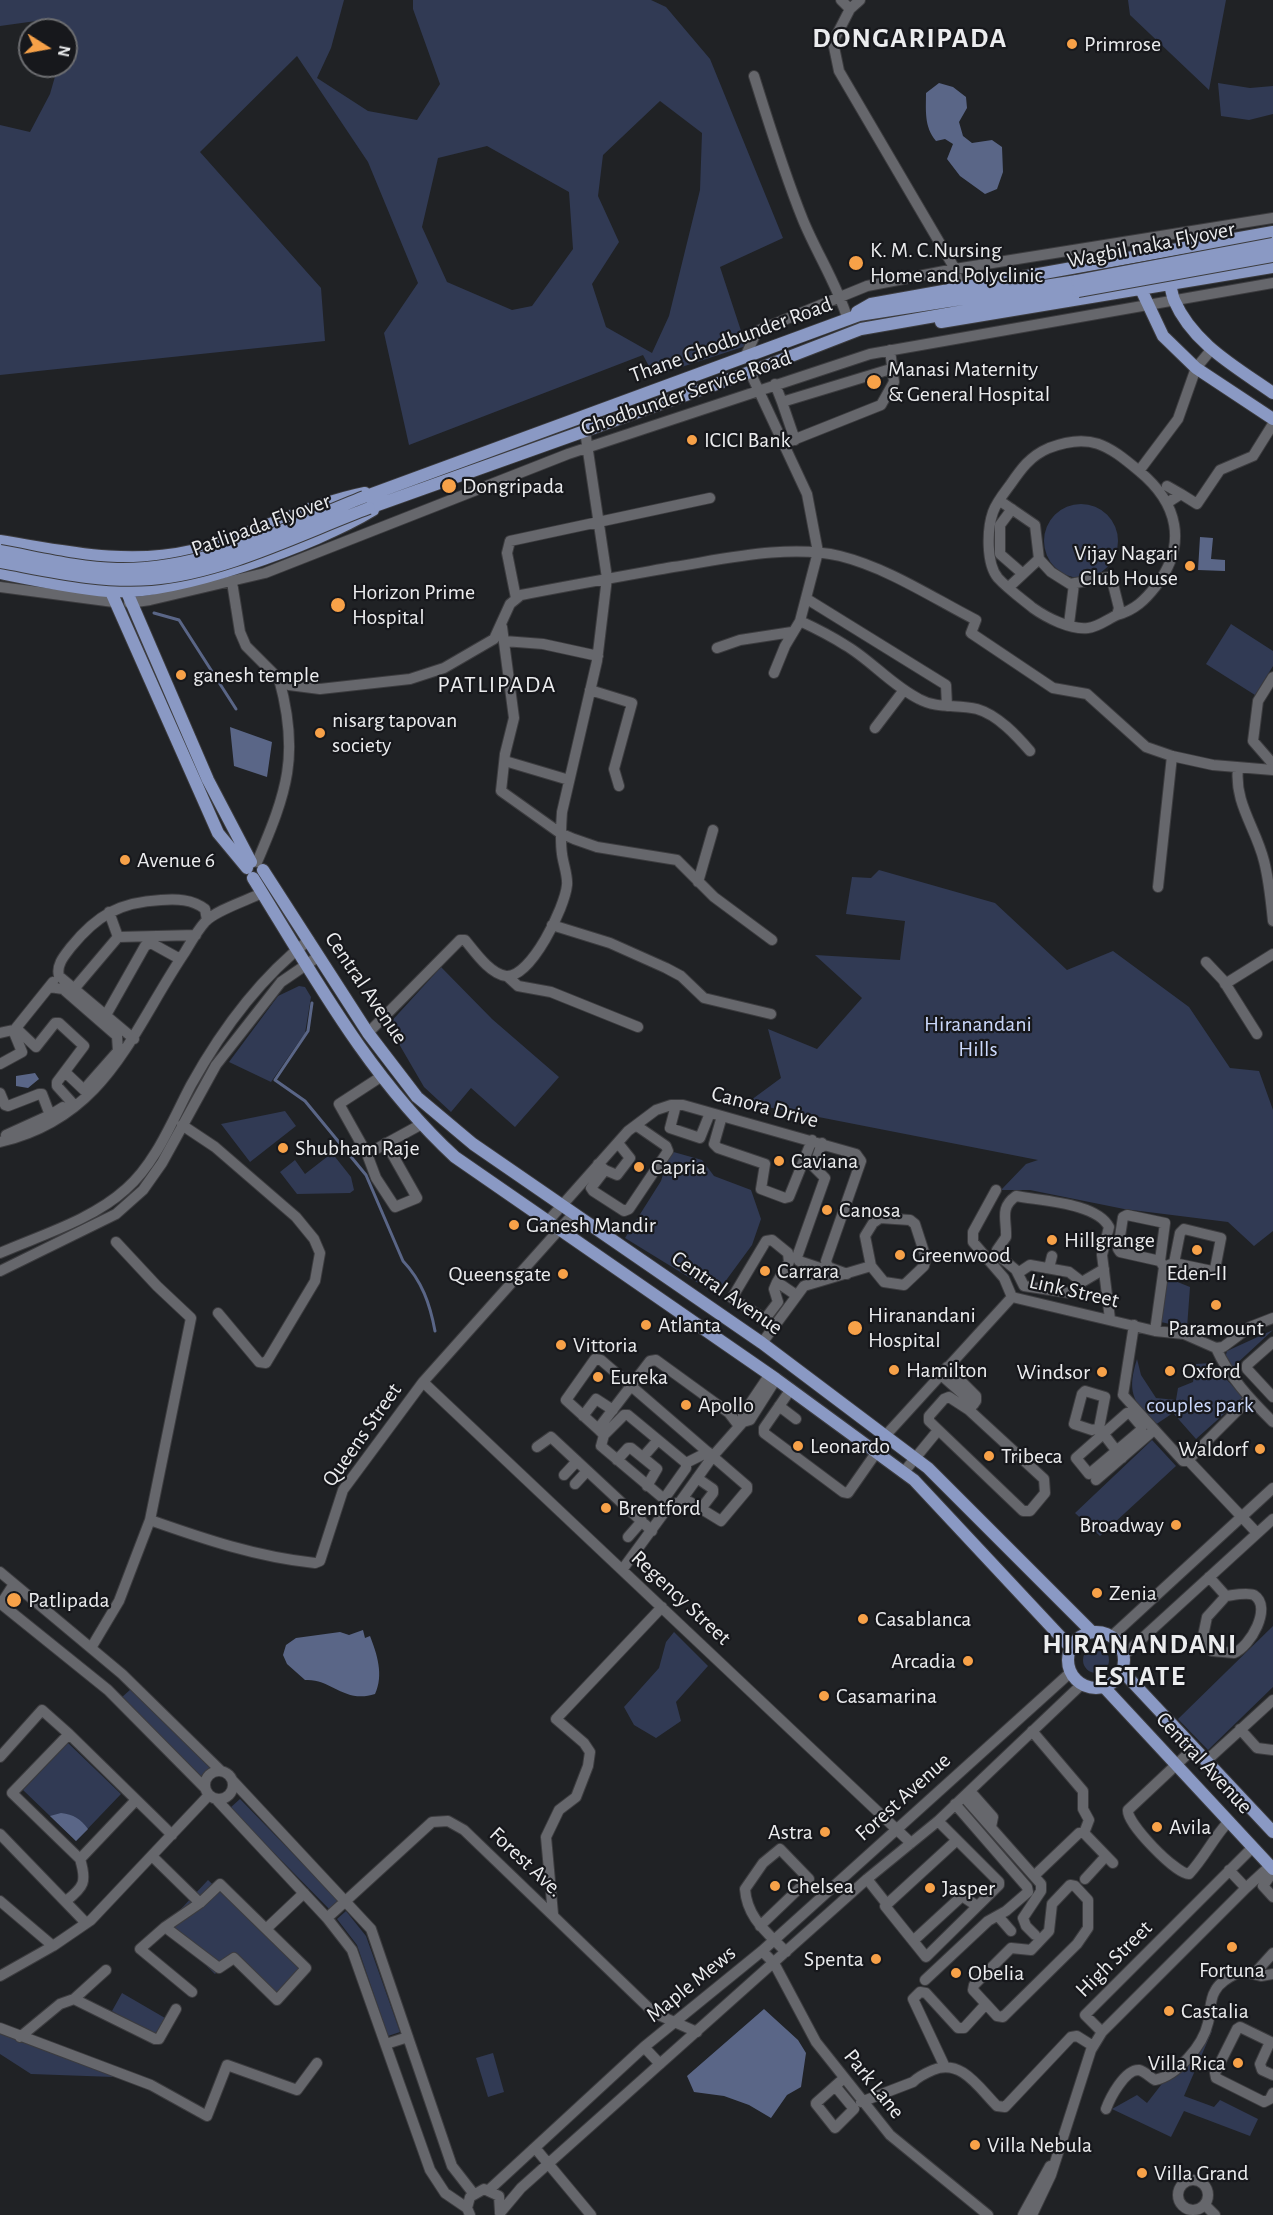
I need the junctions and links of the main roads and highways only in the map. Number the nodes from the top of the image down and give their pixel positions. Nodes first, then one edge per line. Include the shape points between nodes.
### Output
1 (1183, 232) road end
2 (1273, 232) edge
3 (1273, 244) edge
4 (1185, 246) junction
5 (1157, 251) junction
6 (1129, 256) junction
7 (1273, 256) edge
8 (1273, 267) edge
9 (1171, 284) junction
10 (1141, 290) junction
11 (853, 318) junction
12 (856, 331) junction
13 (1273, 393) edge
14 (1273, 419) edge
15 (389, 494) junction
16 (367, 502) junction
17 (0, 541) edge
18 (0, 551) edge
19 (110, 557) junction
20 (0, 562) edge
21 (0, 573) edge
22 (125, 591) junction
23 (112, 597) junction
24 (254, 868) junction
25 (1092, 1632) junction
26 (1071, 1648) junction
27 (1122, 1671) junction
28 (1104, 1687) junction
29 (1184, 1738) junction
30 (1172, 1759) junction
31 (1273, 1832) edge
32 (1272, 1869) edge

1 - 4 main road
2 - 4 main road, Thane Ghodbunder Road
3 - 11 main road, Wagbil naka Flyover, bridge
4 - 5 main road, Thane Ghodbunder Road
5 - 6 main road, Thane Ghodbunder Road
5 - 9 main road
6 - 10 main road
6 - 11 main road, Thane Ghodbunder Road via 871,304 858,310
7 - 12 main road, Wagbil naka Flyover, bridge
8 - 9 main road, Thane Ghodbunder Road
9 - 10 main road, Thane Ghodbunder Road
9 - 13 main road via 1174,299 1190,327 1211,350
10 - 12 main road, Thane Ghodbunder Road via 866,334
10 - 14 main road via 1163,336 1196,368
11 - 15 main road, Thane Ghodbunder Road
12 - 15 main road, Thane Ghodbunder Road via 585,431
15 - 16 main road, Patlipada Flyover
15 - 19 main road via 349,496 189,551
15 - 22 main road via 360,518 278,554 183,582
16 - 18 main road, Patlipada Flyover, bridge via 181,564 107,568
16 - 20 main road, Patlipada Flyover, bridge via 214,567 183,574 84,577
17 - 19 main road
19 - 22 main road, Central Avenue
19 - 23 main road, Central Avenue
21 - 23 main road
22 - 23 main road
22 - 24 main road, Central Avenue via 207,780
23 - 24 main road, Central Avenue via 218,833
24 - 25 main road, Central Avenue via 309,940 368,1033 417,1097 473,1144 762,1343 913,1456
24 - 26 main road, Central Avenue via 262,893 307,966 357,1043 420,1125 455,1157 773,1376 914,1480
25 - 26 main road via 1079,1637
25 - 27 main road via 1112,1636 1124,1655
26 - 28 main road via 1071,1672 1082,1684
27 - 28 main road
27 - 29 main road, Central Avenue
28 - 30 main road, Central Avenue
29 - 30 main road
29 - 31 main road, Central Avenue
30 - 32 main road, Central Avenue

